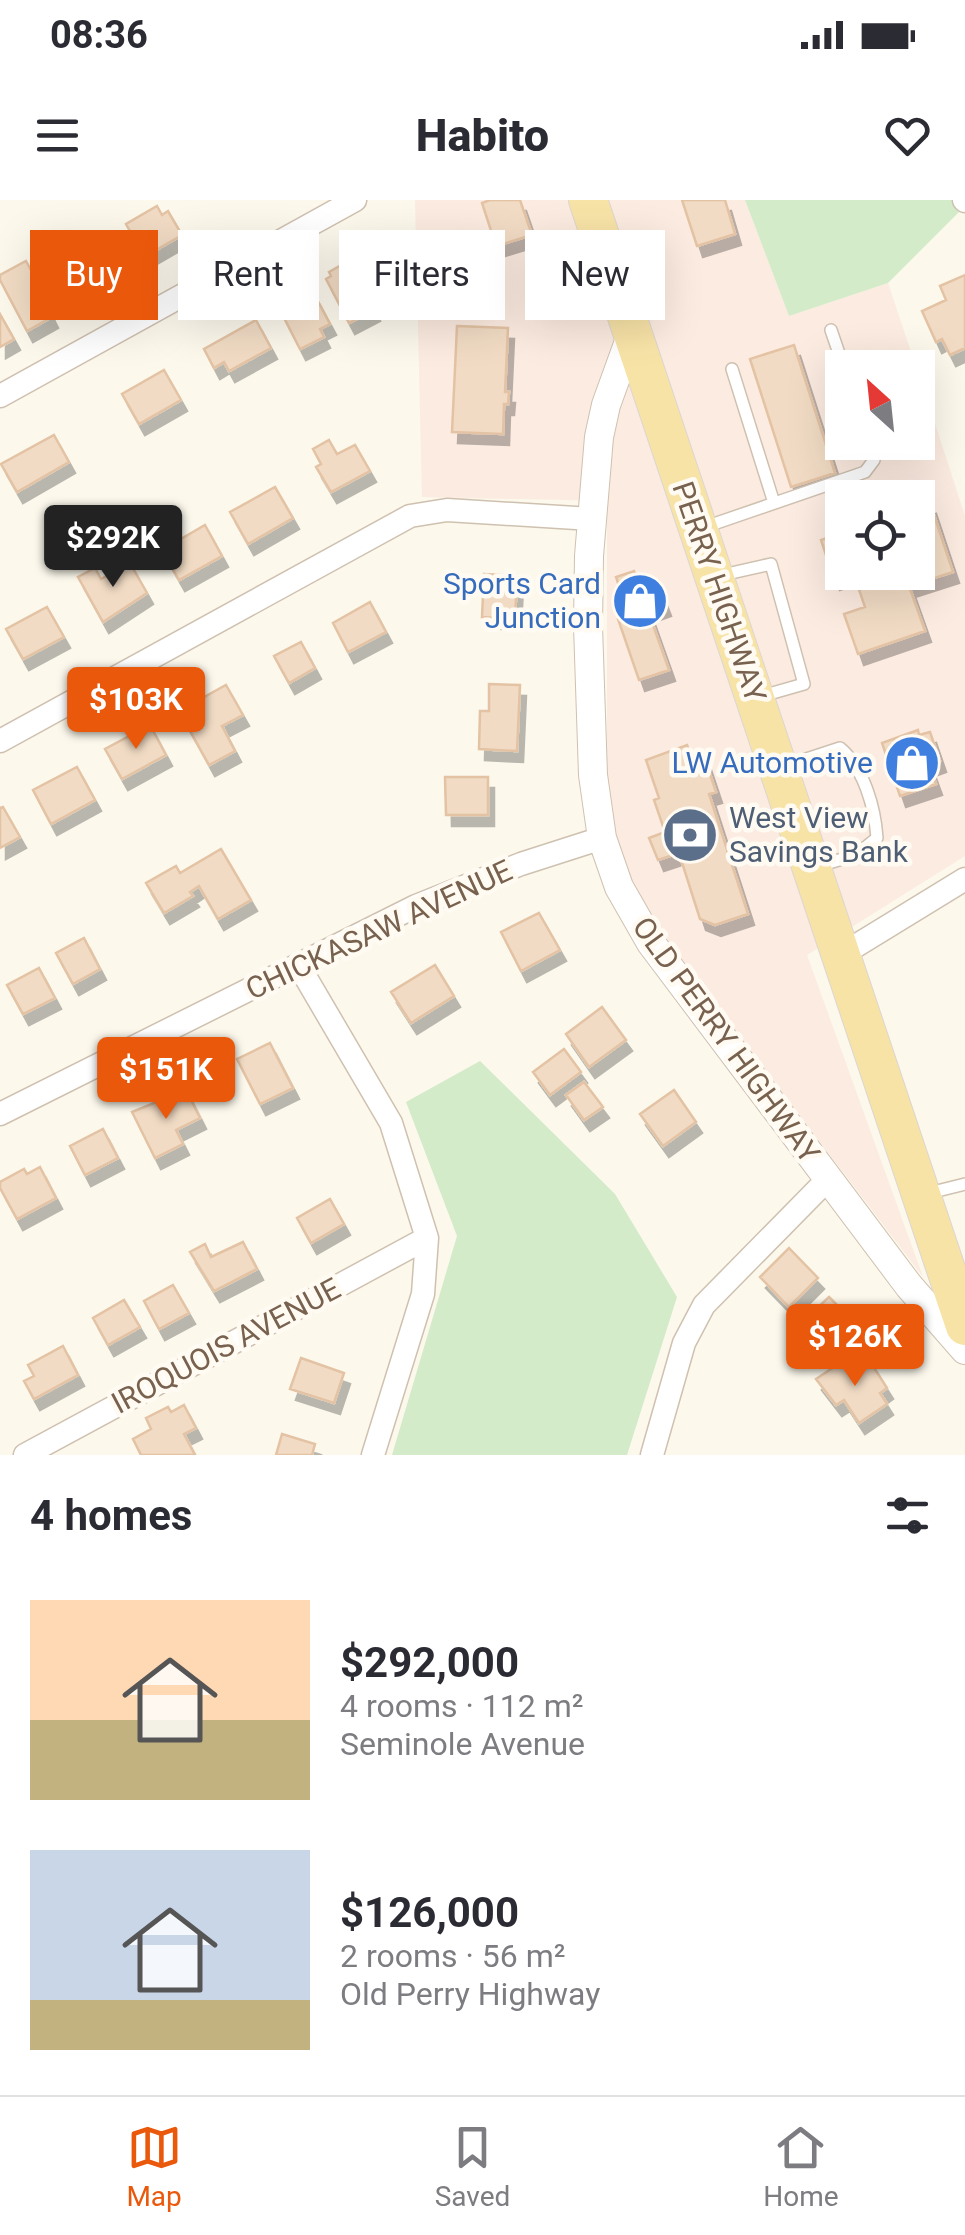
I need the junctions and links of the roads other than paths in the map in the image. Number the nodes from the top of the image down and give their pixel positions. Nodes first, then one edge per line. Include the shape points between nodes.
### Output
1 (355, 200) edge
2 (588, 200) edge
3 (831, 330) dead end
4 (632, 333) junction
5 (838, 350) edge
6 (732, 369) dead end
7 (0, 396) edge
8 (874, 460) edge
9 (774, 504) junction
10 (592, 519) junction
11 (698, 530) junction
12 (714, 578) junction
13 (754, 698) junction
14 (0, 741) edge
15 (778, 768) junction
16 (602, 838) junction
17 (811, 868) junction
18 (965, 879) edge
19 (840, 955) junction
20 (299, 966) junction
21 (0, 1114) edge
22 (828, 1179) junction
23 (965, 1184) edge
24 (921, 1194) junction
25 (427, 1238) junction
26 (965, 1326) edge
27 (965, 1350) edge
28 (25, 1455) edge
29 (374, 1455) edge
30 (652, 1455) edge

1 - 7 street
2 - 4 main road, PERRY HIGHWAY
3 - 5 lane
4 - 10 street, OLD PERRY HIGHWAY via 602,421
4 - 11 main road, PERRY HIGHWAY
6 - 9 lane
8 - 9 lane via 865,472
9 - 11 lane
10 - 14 street via 447,510 410,516
10 - 16 street, OLD PERRY HIGHWAY via 588,626
11 - 12 main road, PERRY HIGHWAY
12 - 13 main road, PERRY HIGHWAY
12 - 13 lane via 770,564 804,684
13 - 15 main road, PERRY HIGHWAY
15 - 17 main road, PERRY HIGHWAY
15 - 17 lane via 840,748 851,757 875,812 877,838 856,855
16 - 20 street, CHICKASAW AVENUE via 450,891
16 - 22 street, OLD PERRY HIGHWAY via 640,926
17 - 19 main road, PERRY HIGHWAY
18 - 19 street
19 - 24 main road, PERRY HIGHWAY
20 - 21 street, CHICKASAW AVENUE
20 - 25 street via 391,1123
22 - 27 street, OLD PERRY HIGHWAY
22 - 30 street via 704,1305 684,1343
23 - 24 lane
24 - 26 main road, PERRY HIGHWAY
25 - 28 street, IROQUOIS AVENUE
25 - 29 street via 422,1294

